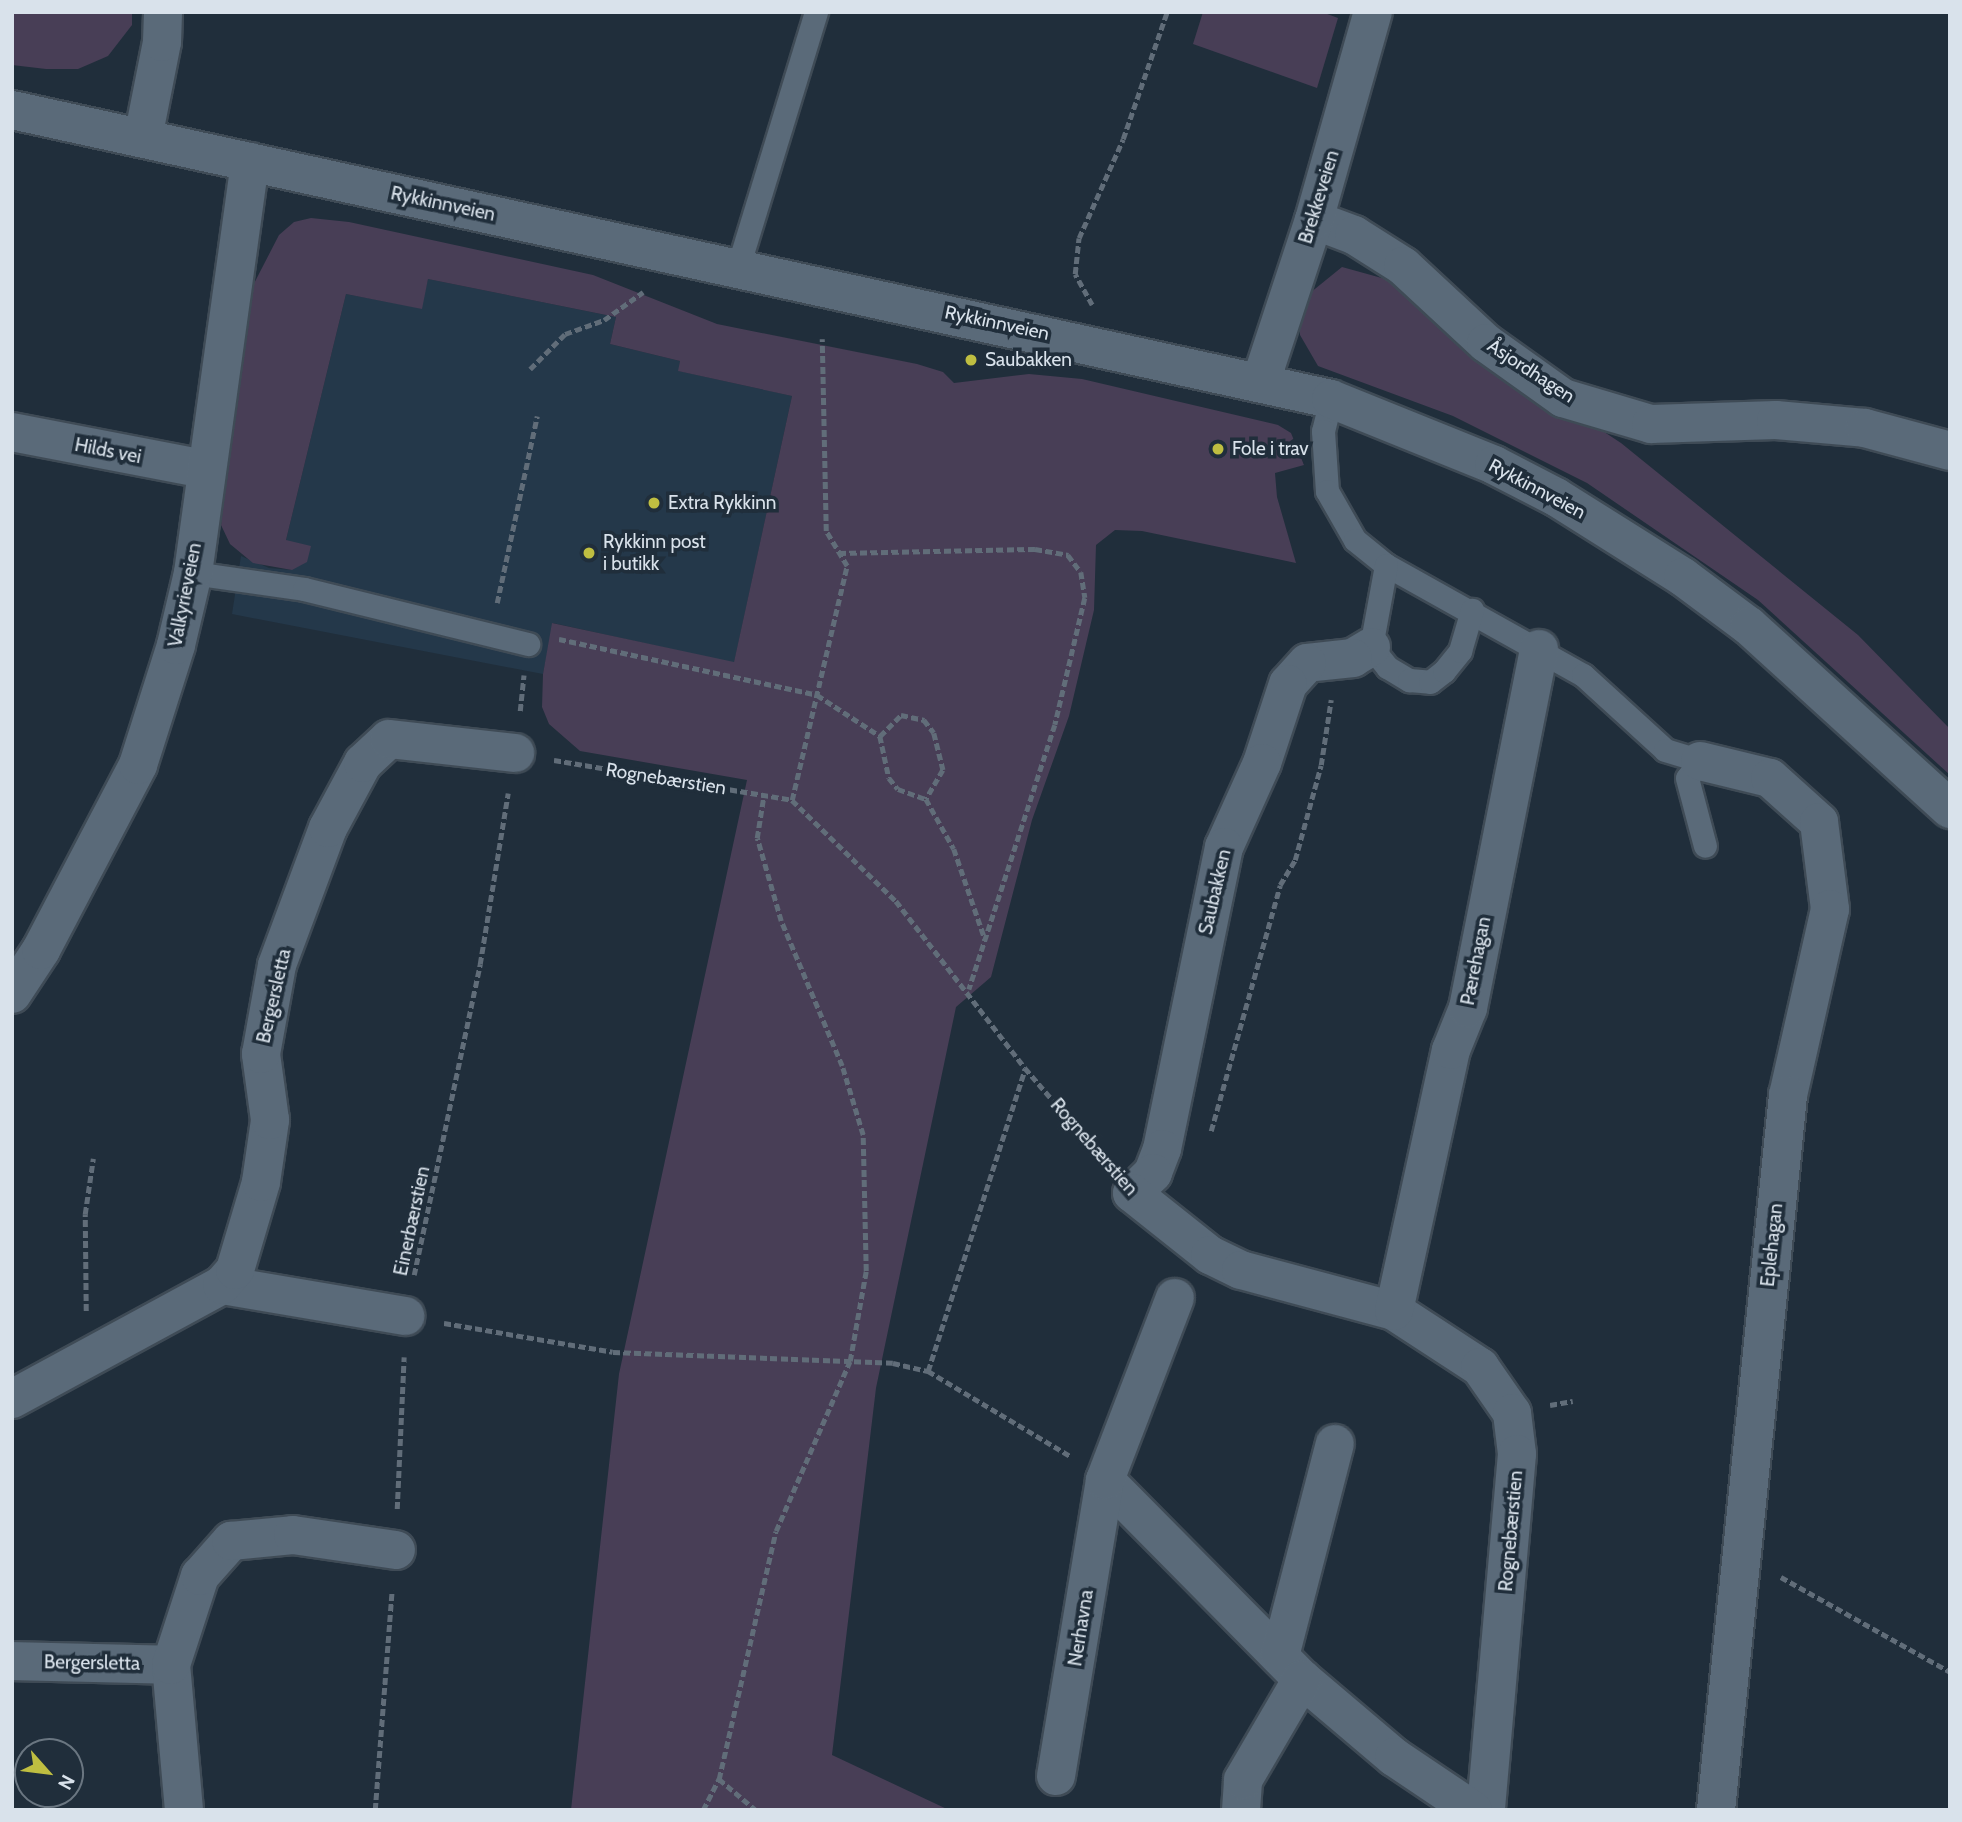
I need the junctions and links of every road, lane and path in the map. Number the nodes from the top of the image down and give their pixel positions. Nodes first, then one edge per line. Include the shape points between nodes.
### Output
1 (163, 12) edge
2 (816, 12) edge
3 (1167, 12) edge
4 (1373, 12) edge
5 (12, 110) edge
6 (143, 138) junction
7 (250, 162) junction
8 (1314, 220) junction
9 (738, 267) junction
10 (644, 292) dead end
11 (1105, 310) dead end
12 (822, 339) dead end
13 (530, 369) dead end
14 (1261, 381) junction
15 (1331, 399) junction
16 (537, 416) dead end
17 (12, 432) edge
18 (1950, 451) edge
19 (204, 469) junction
20 (839, 554) junction
21 (1386, 565) junction
22 (192, 573) junction
23 (1472, 610) junction
24 (491, 635) junction
25 (528, 644) junction
26 (1539, 649) junction
27 (1354, 653) junction
28 (817, 695) junction
29 (880, 736) junction
30 (515, 753) junction
31 (1700, 761) junction
32 (764, 794) junction
33 (926, 799) junction
34 (792, 800) junction
35 (1950, 810) edge
36 (1704, 846) dead end
37 (985, 939) junction
38 (969, 989) junction
39 (12, 994) edge
40 (1025, 1068) junction
41 (1163, 1149) junction
42 (93, 1159) dead end
43 (1132, 1193) junction
44 (222, 1285) junction
45 (1175, 1298) dead end
46 (1394, 1311) junction
47 (405, 1316) junction
48 (87, 1361) junction
49 (850, 1361) junction
50 (928, 1371) junction
51 (12, 1399) edge
52 (1335, 1444) dead end
53 (1105, 1479) junction
54 (396, 1550) junction
55 (1740, 1554) junction
56 (12, 1661) edge
57 (172, 1665) junction
58 (1291, 1667) junction
59 (1950, 1672) edge
60 (1056, 1776) dead end
61 (719, 1779) junction
62 (184, 1810) edge
63 (374, 1810) edge
64 (703, 1810) edge
65 (756, 1810) edge
66 (1241, 1810) edge
67 (1473, 1810) edge
68 (1486, 1810) edge
69 (1716, 1810) edge

1 - 6 street via 162,42
2 - 9 lane
3 - 11 path via 1123,139 1079,238 1075,274 1093,306
4 - 8 street, Brekkeveien
5 - 6 street, Rykkinnveien
6 - 7 street, Rykkinnveien
7 - 9 street, Rykkinnveien
7 - 19 street, Valkyrieveien
8 - 14 street, Brekkeveien
8 - 18 street, Åsjordhagen via 1354,235 1403,266 1486,343 1575,402 1651,424 1776,419 1865,428
9 - 14 street, Rykkinnveien
10 - 13 path via 604,320 565,334
12 - 20 path via 826,531
14 - 15 street, Rykkinnveien
15 - 21 lane via 1323,431 1327,491 1355,540
15 - 35 street, Rykkinnveien via 1494,465 1556,497 1683,577 1749,626
16 - 24 path
17 - 19 street, Hilds vei
19 - 22 street, Valkyrieveien
20 - 28 path via 847,566
20 - 37 path via 1035,549 1068,555 1081,572 1086,597 1055,725
21 - 23 lane
21 - 27 lane
22 - 24 lane via 304,589
22 - 39 street, Valkyrieveien via 176,645 138,765 41,950
23 - 26 lane
23 - 27 lane via 1460,651 1430,682 1409,680
24 - 25 lane
25 - 28 path via 544,636
25 - 30 path, Einerbærstien
26 - 31 lane via 1583,676 1665,750
26 - 46 street, Pærehagan via 1468,1008 1451,1050
27 - 41 path via 1295,860 1280,885 1214,1124 1192,1149 1173,1153
27 - 41 street, Saubakken via 1307,663 1288,684 1262,763 1224,847
28 - 29 path
28 - 34 path
29 - 33 path via 889,778 898,789
29 - 33 path via 901,715 923,720 934,733 943,770
30 - 32 path, Rognebærstien
30 - 44 street, Bergersletta via 388,739 363,763 328,828 277,965 261,1054 271,1120 261,1182 234,1270
30 - 47 path, Einerbærstien via 480,964
31 - 36 lane via 1687,778
31 - 55 street, Eplehagan via 1770,778 1819,822 1830,909 1788,1096
32 - 34 path, Rognebærstien
32 - 49 path via 757,838 781,921 842,1066 863,1135 866,1271
33 - 37 path via 954,849
34 - 38 path, Rognebærstien via 896,901
37 - 38 path
38 - 40 path, Rognebærstien
40 - 43 path, Rognebærstien
40 - 50 path
41 - 43 street, Saubakken via 1153,1173
42 - 48 path via 85,1214
43 - 46 street, Rognebærstien via 1210,1255 1241,1270
44 - 47 street
44 - 48 street
45 - 53 street, Nerhavna
46 - 68 street, Rognebærstien via 1480,1367 1512,1413 1516,1468
47 - 49 path via 613,1352
47 - 54 path, Einerbærstien
48 - 51 street
49 - 50 path
49 - 61 path via 776,1531
50 - 53 path
52 - 58 street
53 - 58 street
53 - 60 street, Nerhavna
54 - 57 street via 293,1535 231,1541 200,1576
54 - 63 path, Einerbærstien
55 - 59 path
55 - 69 street, Eplehagan
56 - 57 street, Bergersletta
57 - 62 street
58 - 66 street via 1243,1780
58 - 67 street via 1394,1757
61 - 64 path
61 - 65 path

